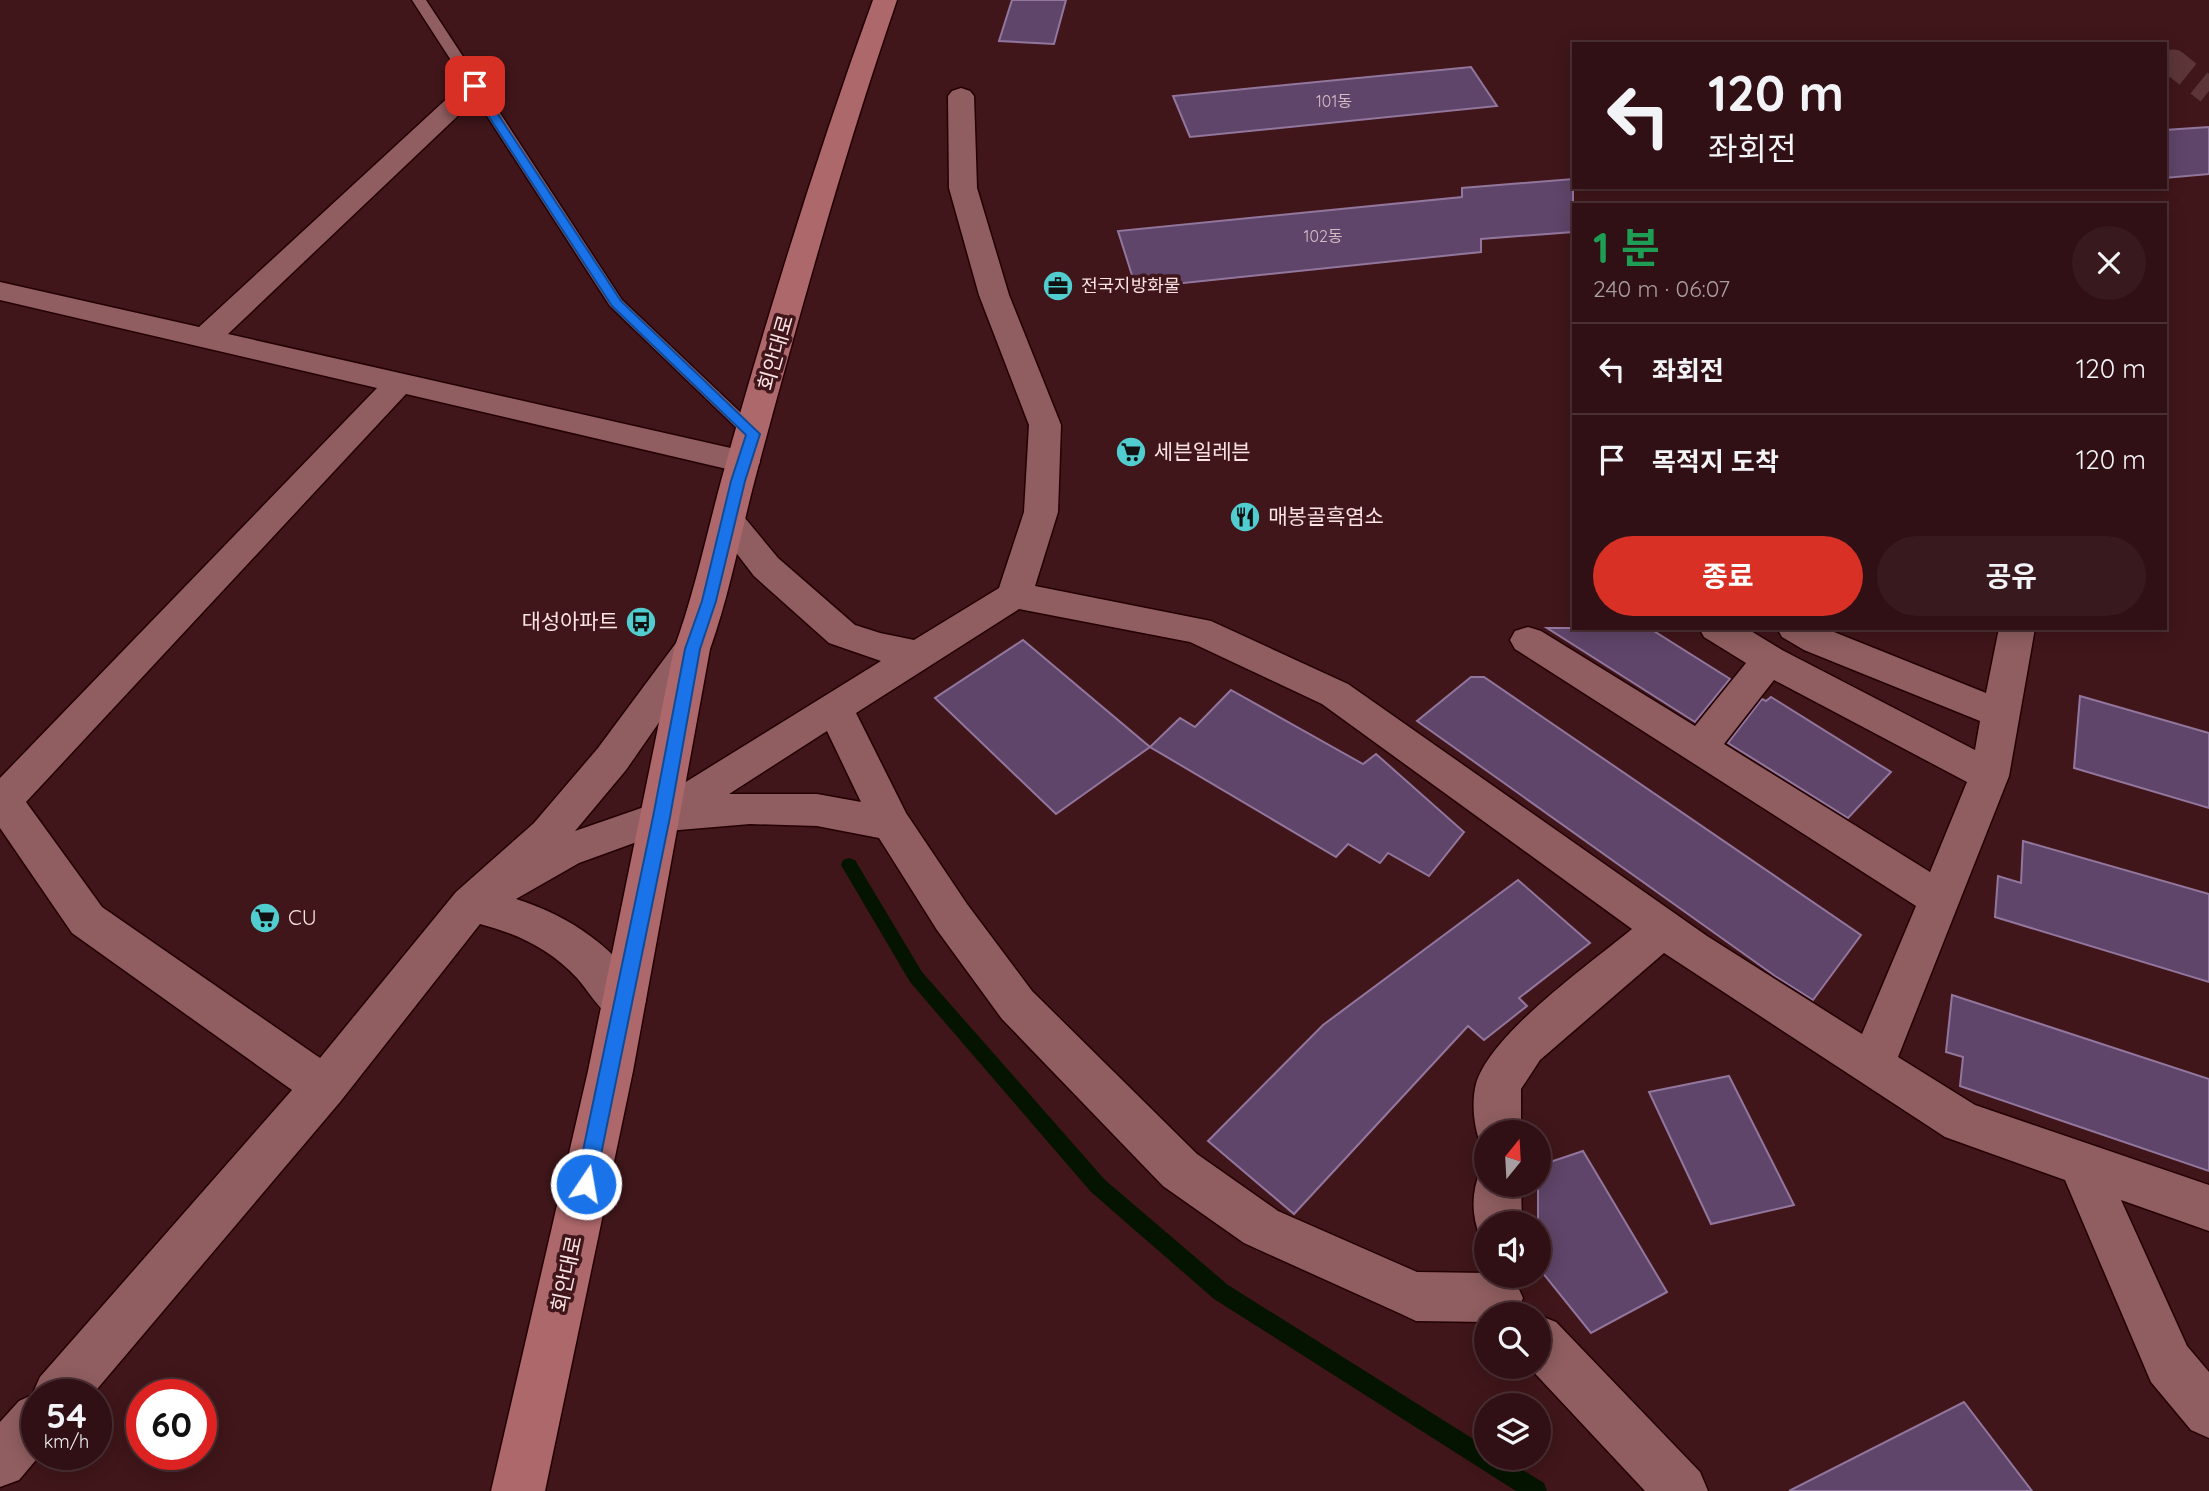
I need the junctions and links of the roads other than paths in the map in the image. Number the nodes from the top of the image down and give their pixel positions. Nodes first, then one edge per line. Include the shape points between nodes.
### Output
1 (419, 0) edge
2 (885, 0) edge
3 (475, 86) junction
4 (961, 96) dead end
5 (0, 291) edge
6 (206, 338) junction
7 (399, 383) junction
8 (748, 448) junction
9 (729, 520) junction
10 (1014, 595) junction
11 (1720, 630) edge
12 (1798, 630) edge
13 (2017, 630) edge
14 (1528, 640) dead end
15 (692, 649) junction
16 (917, 654) junction
17 (1769, 660) junction
18 (834, 707) junction
19 (2001, 714) junction
20 (1699, 748) junction
21 (1989, 776) junction
22 (2, 801) edge
23 (661, 817) junction
24 (892, 824) junction
25 (1939, 899) junction
26 (471, 904) junction
27 (1663, 928) junction
28 (624, 1001) junction
29 (1872, 1065) junction
30 (324, 1087) junction
31 (1498, 1120) edge
32 (2081, 1163) junction
33 (2209, 1208) edge
34 (1503, 1296) edge
35 (1551, 1354) edge
36 (72, 1379) edge
37 (2209, 1412) edge
38 (21, 1437) edge
39 (0, 1461) edge
40 (518, 1491) edge
41 (1681, 1491) edge

1 - 3 lane
2 - 8 main road, 회안대로 via 843,119
3 - 6 street
3 - 8 lane via 617,303
4 - 10 street via 963,188 994,295 1045,425 1041,512
5 - 6 street
6 - 7 street
7 - 8 street
7 - 22 street
8 - 9 main road, 회안대로
9 - 15 main road, 회안대로
9 - 16 street via 765,568 842,634
10 - 16 street
10 - 27 street via 1198,630 1335,694
11 - 17 street
12 - 19 street
13 - 19 street
14 - 20 street
15 - 23 main road, 회안대로
15 - 26 street via 612,759 548,835
16 - 18 street
17 - 20 street
17 - 21 street
18 - 23 street
18 - 24 street
19 - 21 street
20 - 25 street
21 - 25 street
22 - 30 street via 87,919
23 - 24 street via 750,808 817,810
23 - 26 street via 565,851
23 - 28 main road, 회안대로
24 - 34 street via 1017,1005 1180,1170 1261,1227 1416,1296
25 - 29 street
26 - 28 street via 520,916 563,937 591,961
26 - 30 street
27 - 29 street
27 - 31 street via 1524,1046 1498,1085
28 - 40 main road, 회안대로
29 - 32 street via 1961,1122
30 - 36 street
32 - 33 street
32 - 37 street via 2169,1364
35 - 41 street
38 - 39 street

